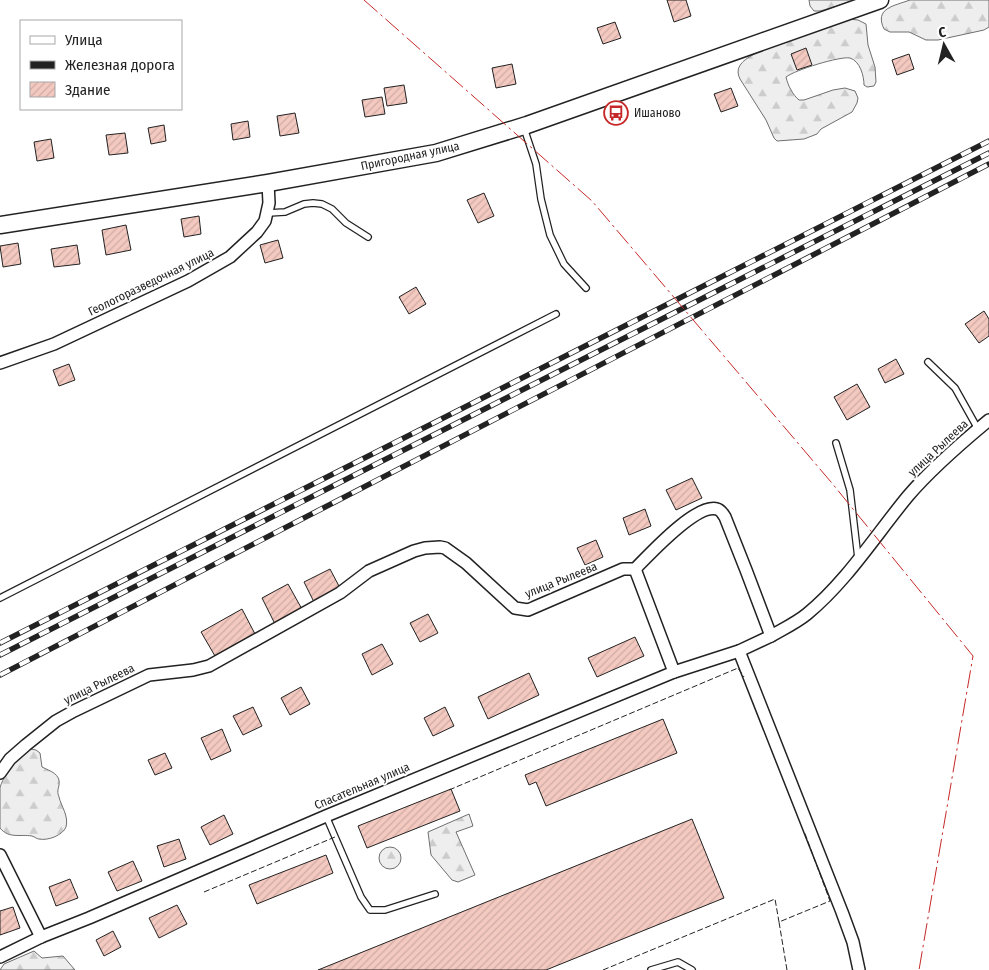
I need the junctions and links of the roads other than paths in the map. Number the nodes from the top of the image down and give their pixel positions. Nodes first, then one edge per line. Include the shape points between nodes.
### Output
1 (880, 0) edge
2 (524, 126) junction
3 (268, 183) junction
4 (268, 213) junction
5 (0, 225) edge
6 (368, 237) dead end
7 (586, 288) dead end
8 (556, 314) dead end
9 (928, 362) dead end
10 (0, 363) edge
11 (989, 420) edge
12 (978, 429) junction
13 (836, 443) dead end
14 (858, 561) junction
15 (635, 570) junction
16 (0, 598) edge
17 (771, 636) junction
18 (739, 651) junction
19 (674, 672) junction
20 (0, 773) edge
21 (326, 816) junction
22 (0, 855) edge
23 (435, 894) dead end
24 (41, 937) junction
25 (0, 957) edge
26 (651, 970) edge
27 (692, 970) edge
28 (859, 970) edge

1 - 2 main road, Пригородная улица
2 - 3 main road, Пригородная улица via 428,155
2 - 7 lane via 536,164 550,235 564,264
3 - 4 street
3 - 5 main road, Пригородная улица
4 - 6 lane via 284,212 304,204 322,204
4 - 10 street, Геологоразведочная улица via 257,232 230,257 213,267 54,344
8 - 16 lane
9 - 12 lane via 955,388
11 - 12 street, улица Рылеева
12 - 14 street, улица Рылеева via 924,478
13 - 14 lane via 850,490
14 - 17 street, улица Рылеева via 806,615
15 - 17 street via 661,541 682,525 707,509 717,508 725,517
15 - 19 street
15 - 20 street, улица Рылеева via 623,570 544,604 522,610 509,604 466,563 445,548 414,551 369,571 340,593 210,666 149,675 74,711 26,744
17 - 18 street, улица Рылеева
18 - 19 street, Спасательная улица
18 - 28 street via 842,912
19 - 21 street, Спасательная улица
21 - 23 lane via 361,897 370,910 385,910
21 - 24 street, Спасательная улица
22 - 24 street
24 - 25 street, Спасательная улица
26 - 27 lane via 678,962

